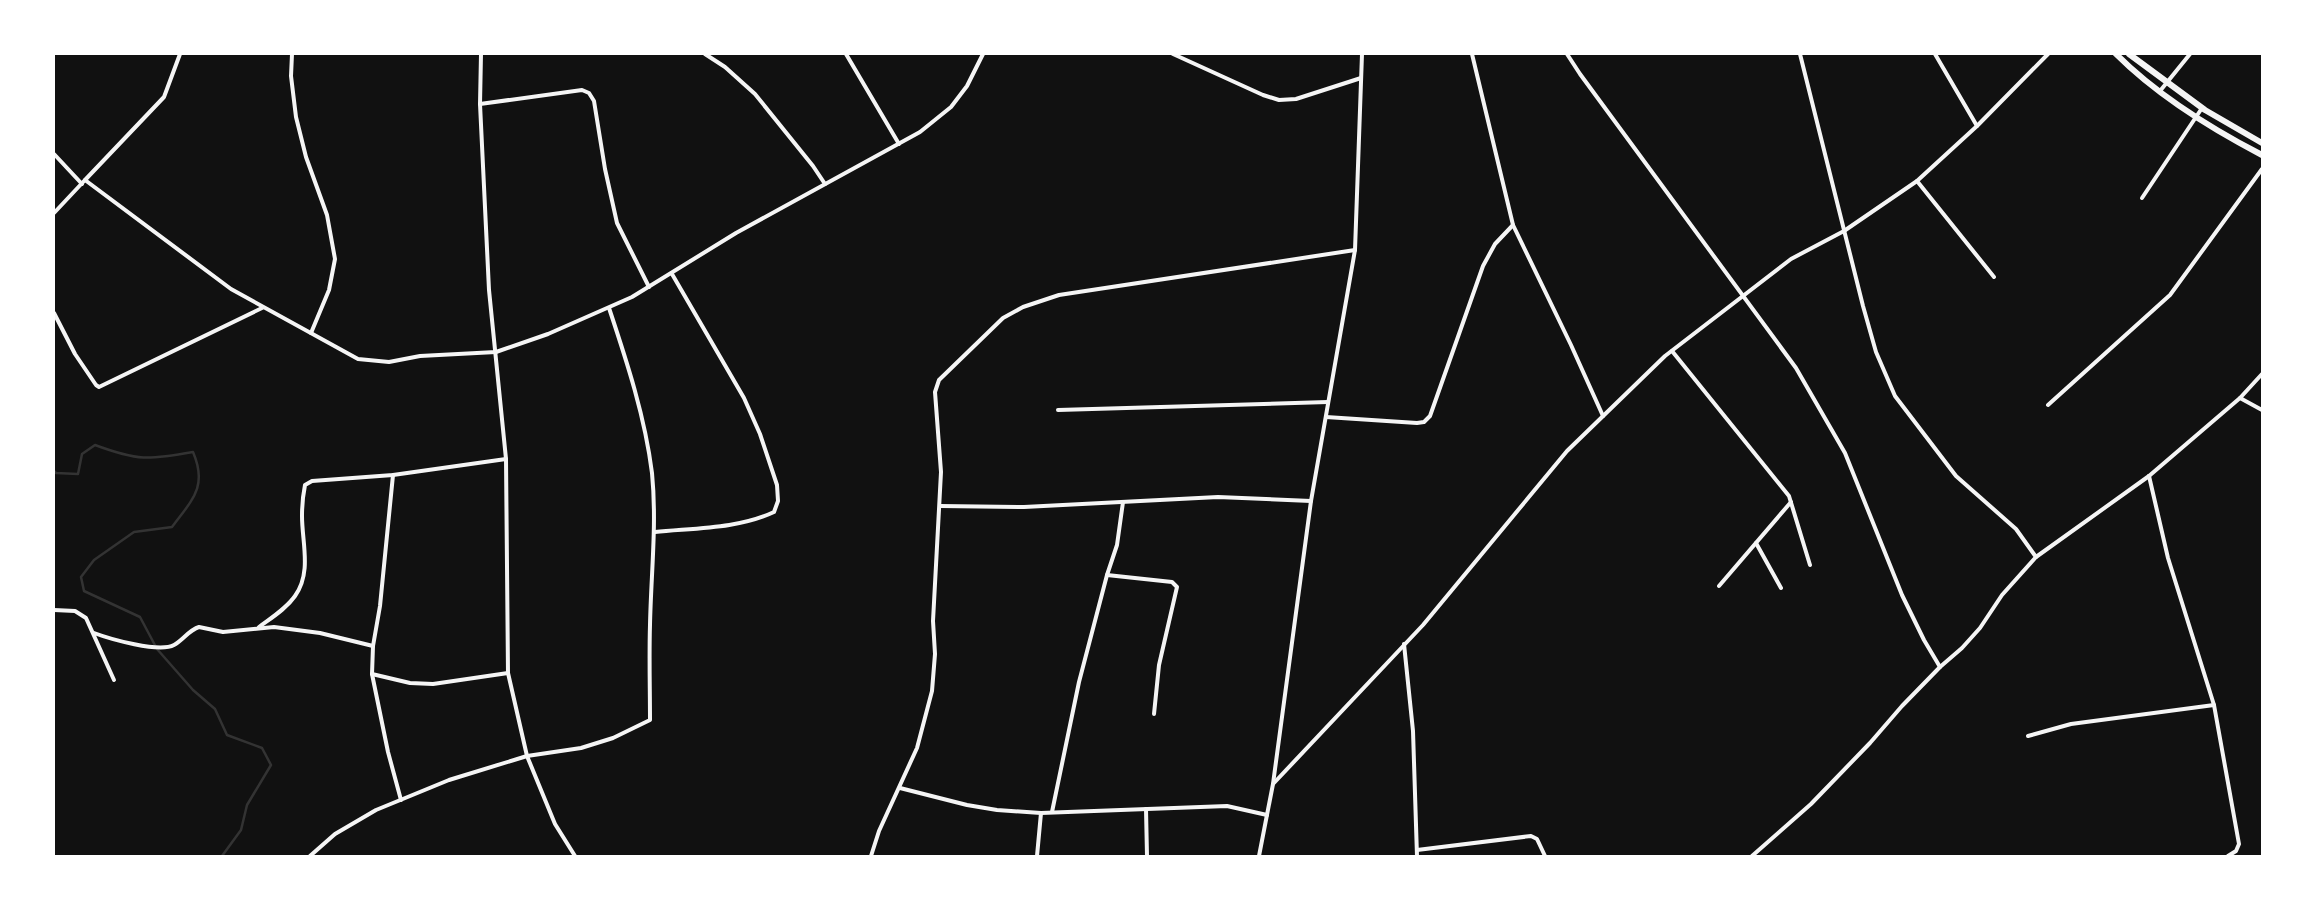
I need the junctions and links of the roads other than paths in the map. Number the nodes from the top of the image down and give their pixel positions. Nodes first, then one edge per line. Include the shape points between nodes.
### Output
1 (180, 54) edge
2 (292, 54) edge
3 (481, 54) edge
4 (705, 54) edge
5 (846, 54) edge
6 (983, 54) edge
7 (1173, 54) edge
8 (1362, 54) edge
9 (1472, 54) edge
10 (1567, 54) edge
11 (1800, 54) edge
12 (1935, 54) edge
13 (2048, 54) edge
14 (2116, 54) edge
15 (2129, 54) edge
16 (2190, 54) edge
17 (1361, 78) junction
18 (2166, 82) junction
19 (2160, 91) junction
20 (480, 104) junction
21 (2202, 108) junction
22 (2196, 117) junction
23 (1977, 126) junction
24 (2262, 143) edge
25 (898, 144) junction
26 (54, 154) edge
27 (2262, 155) edge
28 (2262, 169) edge
29 (85, 180) junction
30 (1917, 181) junction
31 (82, 184) junction
32 (825, 184) junction
33 (2142, 198) dead end
34 (54, 213) edge
35 (1513, 225) junction
36 (1844, 231) junction
37 (1354, 250) junction
38 (672, 274) junction
39 (1994, 277) dead end
40 (649, 287) junction
41 (1742, 295) junction
42 (262, 308) junction
43 (609, 308) junction
44 (54, 313) edge
45 (59, 324) junction
46 (54, 327) edge
47 (311, 333) junction
48 (1672, 350) junction
49 (496, 352) junction
50 (2262, 374) edge
51 (2240, 398) junction
52 (1328, 402) junction
53 (2048, 405) dead end
54 (1058, 410) dead end
55 (2262, 410) edge
56 (1603, 416) junction
57 (1326, 417) junction
58 (506, 459) junction
59 (393, 475) junction
60 (2149, 476) junction
61 (1123, 502) junction
62 (1312, 502) junction
63 (1790, 502) junction
64 (940, 506) junction
65 (655, 532) junction
66 (1756, 543) junction
67 (2036, 558) junction
68 (1810, 565) dead end
69 (1107, 575) junction
70 (1719, 586) dead end
71 (1781, 588) dead end
72 (54, 610) edge
73 (259, 627) junction
74 (94, 633) junction
75 (1404, 644) junction
76 (373, 646) junction
77 (1940, 667) junction
78 (508, 673) junction
79 (372, 674) junction
80 (114, 680) dead end
81 (2214, 705) junction
82 (1154, 714) dead end
83 (2028, 736) dead end
84 (527, 756) junction
85 (1273, 784) junction
86 (900, 788) junction
87 (401, 800) junction
88 (1146, 809) junction
89 (1052, 812) junction
90 (1041, 813) junction
91 (1267, 815) junction
92 (1417, 850) junction
93 (572, 852) junction
94 (310, 856) edge
95 (566, 856) edge
96 (575, 856) edge
97 (871, 856) edge
98 (1037, 856) edge
99 (1147, 856) edge
100 (1258, 856) edge
101 (1417, 856) edge
102 (1545, 856) edge
103 (1752, 856) edge
104 (2228, 856) edge

1 - 29 street via 164,97
2 - 47 street via 296,117 306,158 327,215 336,259 329,290
3 - 20 street
4 - 32 street via 755,94
5 - 25 street
6 - 25 street via 967,86 951,107 920,132
7 - 17 street via 1263,96 1279,100 1296,99
8 - 17 street
9 - 35 street
10 - 41 street
11 - 36 street
12 - 23 street
13 - 23 street
14 - 19 highway
15 - 18 highway
16 - 18 street
17 - 37 street
18 - 19 street
18 - 21 highway
19 - 22 highway
20 - 40 street via 582,90 589,93 594,101 617,224
20 - 49 street via 489,290
21 - 22 street
21 - 24 highway
22 - 27 highway
22 - 33 street
23 - 30 street
25 - 32 street
26 - 31 street
28 - 53 street via 2170,295
29 - 31 street
29 - 42 street via 231,289
30 - 36 street
30 - 39 street
31 - 34 street
32 - 38 street via 736,233
35 - 56 street
35 - 57 street via 1495,244 1483,266 1430,416 1417,423
36 - 41 street via 1791,259
36 - 67 street via 1876,352 1895,396 1956,476 2016,529
37 - 52 street
37 - 64 street via 1059,295 1023,307 1003,318 936,385
38 - 40 street
38 - 65 street via 748,407 774,474 778,501 774,512 761,518
40 - 43 street
41 - 48 street
41 - 77 street via 1796,368 1845,453 1902,595
42 - 45 street via 99,387 75,354
42 - 47 street
43 - 49 street
43 - 65 street via 646,434
44 - 45 street
45 - 46 street
47 - 49 street via 358,359 389,362 420,356
48 - 56 street
48 - 63 street via 1789,496
49 - 58 street
50 - 51 street
51 - 55 street
51 - 60 street
52 - 54 street
52 - 57 street
56 - 75 street via 1566,451
57 - 62 street
58 - 59 street
58 - 78 street
59 - 73 street via 312,481 305,485 302,517 306,556 304,577 295,596
59 - 76 street
60 - 67 street
60 - 81 street via 2168,558
61 - 62 street via 1218,497
61 - 64 street via 1024,507
61 - 69 street via 1117,545
62 - 85 street
63 - 66 street
63 - 68 street
64 - 86 street via 932,691 917,748
65 - 84 street via 650,625 650,720 613,738 581,748
66 - 70 street
66 - 71 street
67 - 77 street via 2002,595 1980,628
69 - 82 street via 1172,582 1178,587 1159,665
69 - 89 street via 1079,682
72 - 74 street via 75,611 86,618
73 - 74 street via 223,632 199,627 174,645 163,648 117,642
73 - 76 street via 320,633
74 - 80 street
75 - 85 street
75 - 92 street via 1413,731
76 - 79 street
77 - 103 street via 1817,797
78 - 79 street via 433,684 410,683
78 - 84 street
79 - 87 street
81 - 83 street via 2071,724
81 - 104 street via 2239,844 2236,851
84 - 87 street via 449,780
84 - 93 street via 555,824
85 - 91 street
86 - 90 street via 967,805
86 - 97 street
87 - 94 street via 376,810 336,834
88 - 89 street
88 - 91 street via 1228,806
88 - 99 street
89 - 90 street
90 - 98 street
91 - 100 street
92 - 101 street
92 - 102 street via 1531,836 1537,839
93 - 95 street
93 - 96 street

